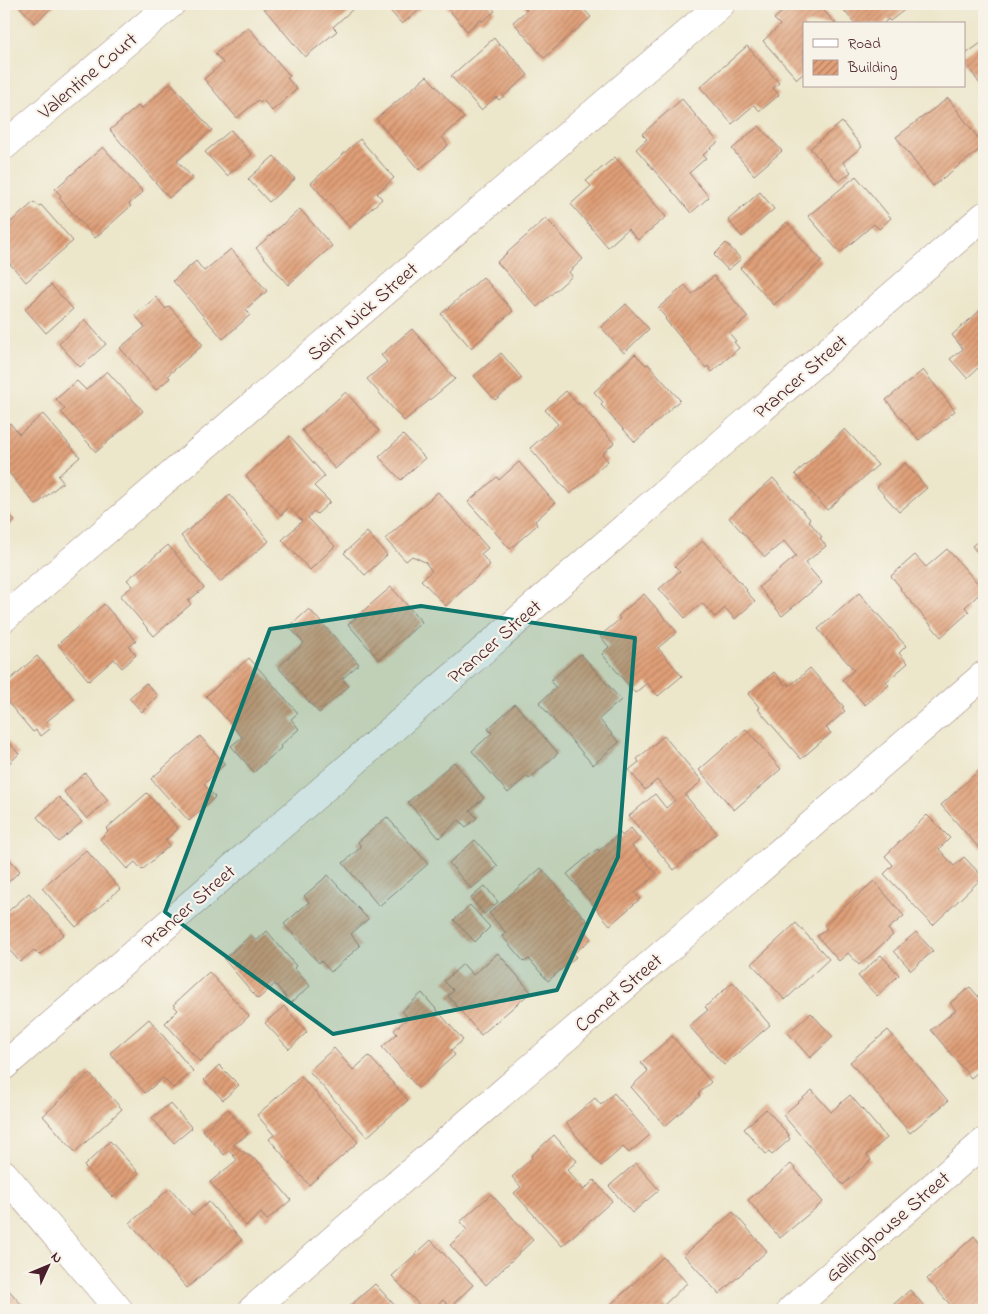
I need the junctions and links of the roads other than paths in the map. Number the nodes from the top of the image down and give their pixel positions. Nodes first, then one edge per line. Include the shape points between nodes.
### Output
1 (171, 4) edge
2 (721, 4) edge
3 (4, 146) edge
4 (984, 216) edge
5 (4, 618) edge
6 (984, 675) edge
7 (4, 1066) edge
8 (984, 1142) edge
9 (4, 1174) edge
10 (119, 1310) edge
11 (252, 1310) edge
12 (791, 1310) edge

1 - 3 street, Valentine Court
2 - 5 street, Saint Nick Street
4 - 7 street, Prancer Street
6 - 11 street, Comet Street
8 - 12 street, Gallinghouse Street
9 - 10 street

